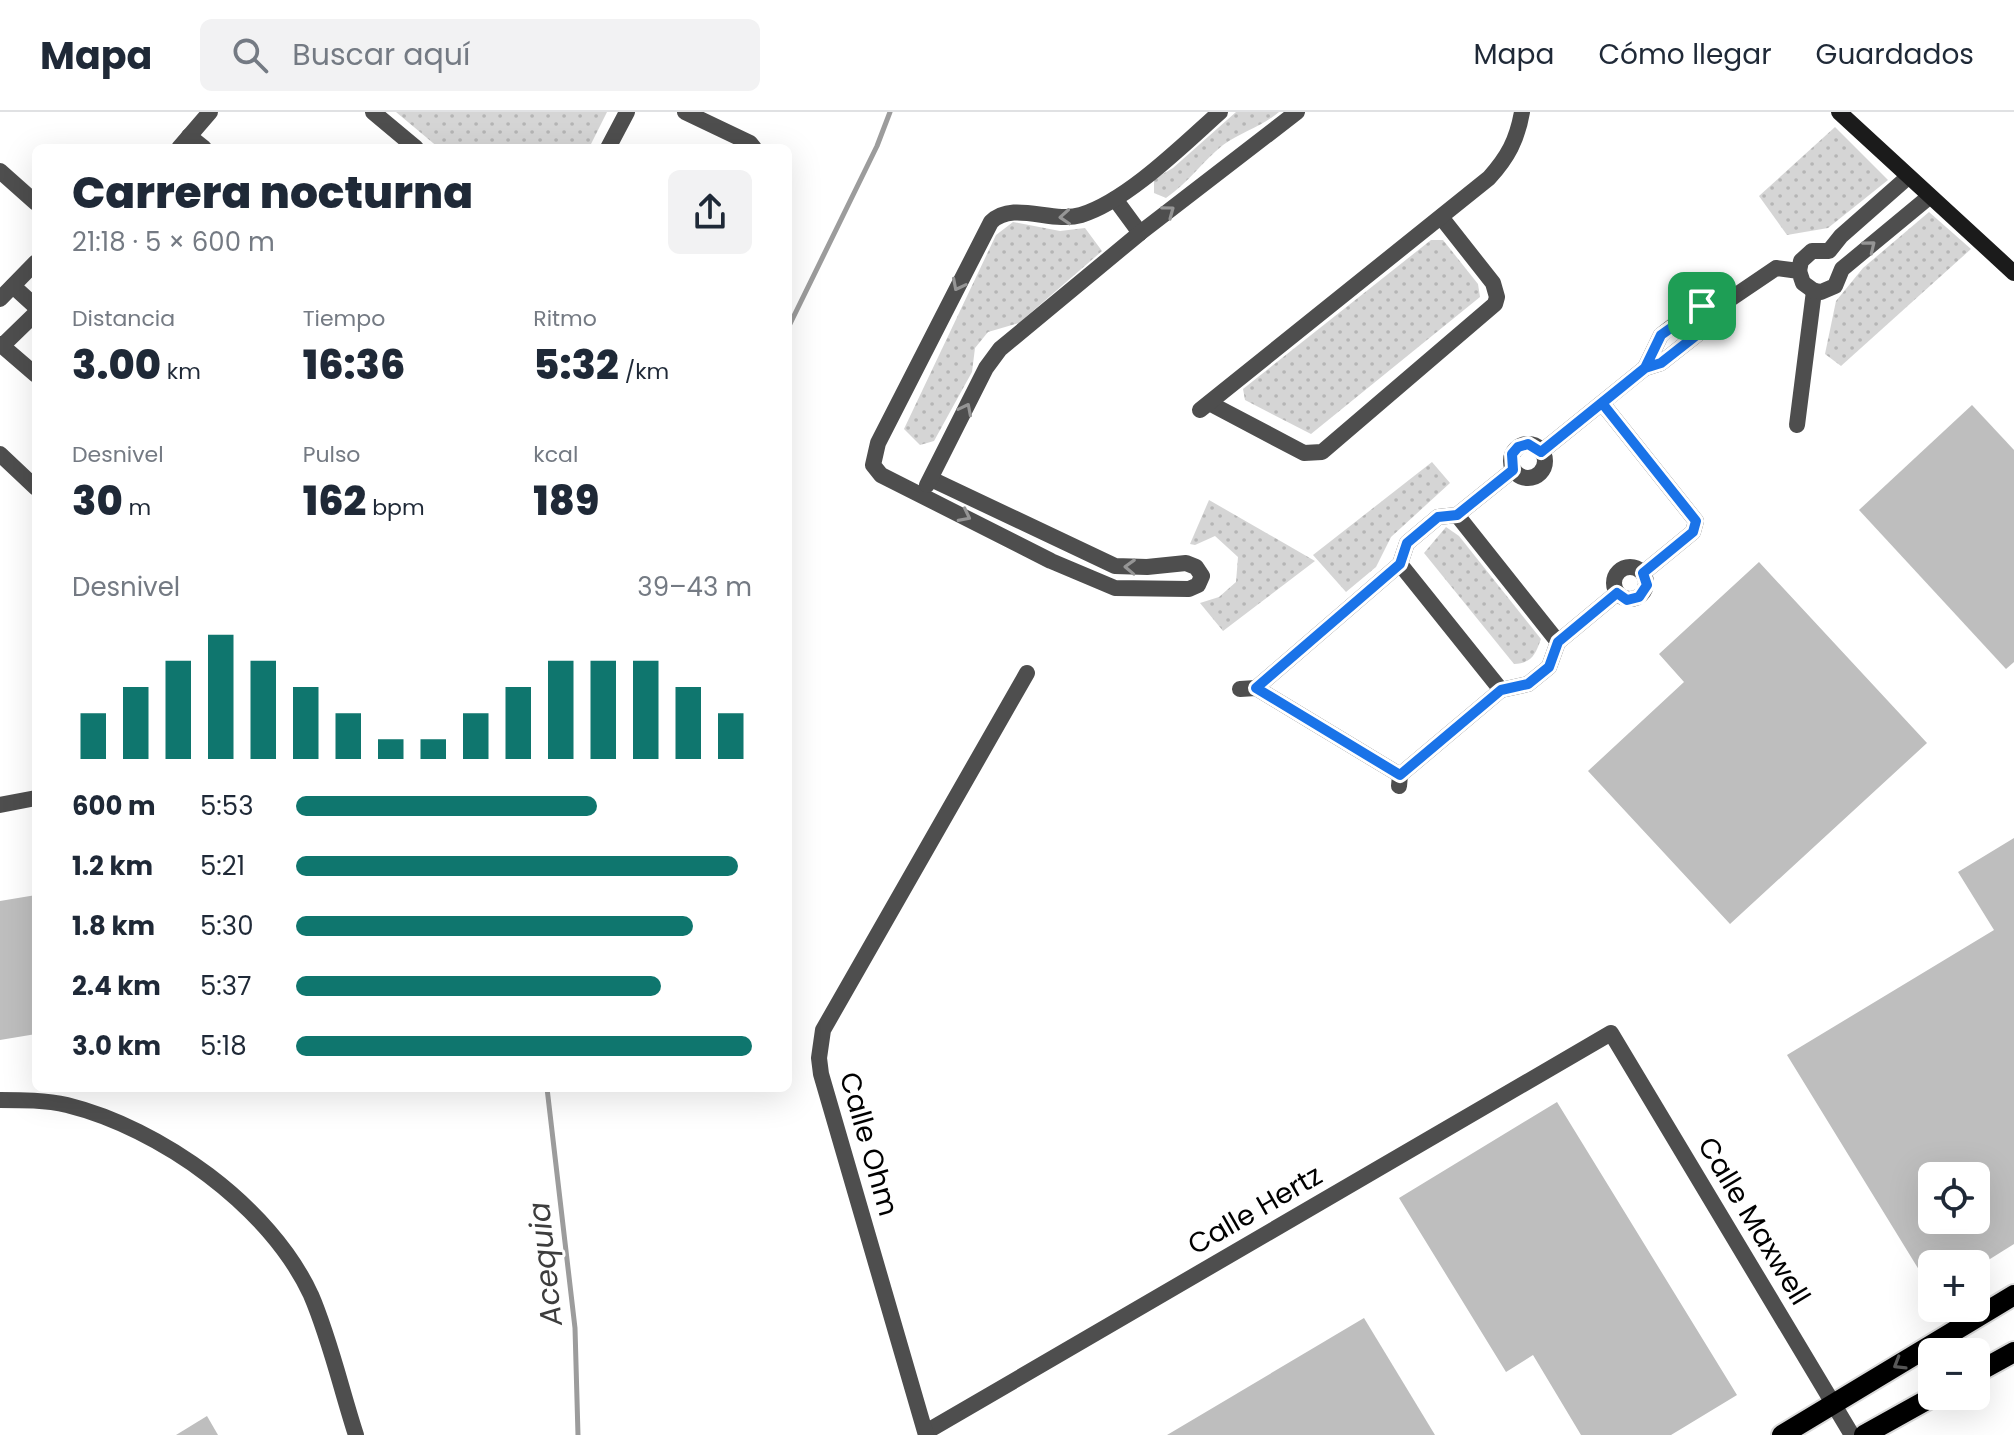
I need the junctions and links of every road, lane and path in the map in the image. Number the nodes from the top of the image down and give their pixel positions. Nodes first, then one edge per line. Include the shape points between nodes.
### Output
1 (210, 112) edge
2 (373, 112) edge
3 (627, 112) edge
4 (685, 112) edge
5 (1220, 112) edge
6 (1297, 112) edge
7 (1522, 112) edge
8 (1839, 112) edge
9 (184, 142) edge
10 (411, 144) edge
11 (610, 144) edge
12 (751, 144) edge
13 (0, 171) edge
14 (1908, 177) junction
15 (1929, 197) junction
16 (32, 199) edge
17 (1115, 199) junction
18 (1441, 217) junction
19 (1140, 233) junction
20 (1829, 251) junction
21 (32, 266) edge
22 (1842, 269) junction
23 (1799, 271) junction
24 (2014, 273) edge
25 (13, 286) junction
26 (1814, 291) junction
27 (0, 299) edge
28 (32, 306) edge
29 (32, 314) edge
30 (1, 345) edge
31 (32, 372) edge
32 (1602, 403) junction
33 (1797, 425) dead end
34 (1541, 452) junction
35 (0, 454) edge
36 (1513, 470) junction
37 (931, 479) junction
38 (32, 484) edge
39 (923, 495) junction
40 (1457, 515) junction
41 (1060, 541) junction
42 (1051, 561) junction
43 (1400, 564) junction
44 (1558, 642) junction
45 (1027, 673) dead end
46 (1501, 690) junction
47 (32, 799) edge
48 (0, 805) edge
49 (1611, 1033) joint
50 (0, 1100) edge
51 (2014, 1295) edge
52 (2014, 1352) edge
53 (1990, 1365) edge
54 (1833, 1404) junction
55 (1918, 1405) edge
56 (926, 1434) edge
57 (356, 1435) edge
58 (1782, 1435) edge
59 (1852, 1435) edge
60 (1864, 1435) edge

1 - 9 street
2 - 10 street
3 - 11 street
4 - 12 street
5 - 17 street
19 -> 6 street
7 - 18 street via 1507,159
8 - 14 street
13 - 16 street
14 - 15 street
14 - 20 street
22 -> 15 street
15 - 24 street
17 - 19 street
17 -> 39 street via 1070,218 1015,212 991,222 873,457 881,475
18 - 18 street via 1493,283 1495,304 1322,452 1304,453 1206,407
37 -> 19 street via 1000,349
20 - 22 street
20 - 23 street via 1812,251
21 - 25 street
22 - 26 street via 1835,286
23 - 26 street
23 - 32 street via 1776,268 1720,306 1696,308 1661,335 1645,368
25 - 27 street
25 - 28 street
26 - 33 street
29 - 30 street
30 - 31 street
32 - 34 street
32 - 44 street via 1696,521 1693,532 1643,573 1647,585 1639,597 1627,600 1617,593
34 - 36 street via 1528,444 1518,447 1512,454
34 - 36 street via 1544,466 1535,477
35 - 38 street
36 - 40 street
37 - 39 street
37 - 41 street
39 -> 42 street
40 - 43 street via 1438,517 1407,543
40 - 44 street
41 - 42 street
42 -> 41 street via 1127,590 1189,589 1201,580 1200,571 1186,563 1115,566
43 - 46 street
43 - 46 street via 1248,688 1399,781
44 - 46 street via 1549,667 1528,684
45 - 56 street, Calle Ohm via 823,1030 820,1045 821,1074
47 - 48 street
49 - 54 street, Calle Maxwell
49 - 56 street, Calle Hertz
50 - 57 street via 66,1105 145,1134 221,1184 285,1253 310,1295
51 -> 54 main road
52 - 53 main road
54 - 58 main road
54 - 59 street, Calle Maxwell
55 - 60 main road

